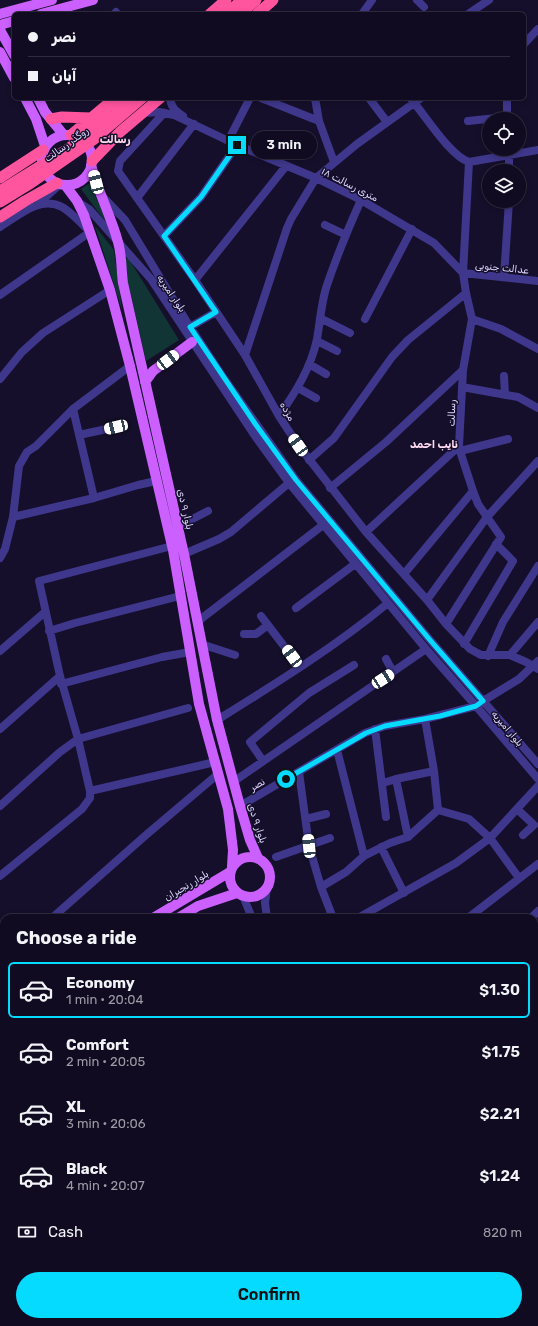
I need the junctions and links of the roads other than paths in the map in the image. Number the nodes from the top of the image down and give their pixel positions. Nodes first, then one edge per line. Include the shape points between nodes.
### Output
1 (52, 0) edge
2 (93, 0) edge
3 (226, 0) edge
4 (242, 0) edge
5 (256, 0) edge
6 (273, 0) edge
7 (372, 0) edge
8 (417, 0) edge
9 (488, 0) edge
10 (79, 2) edge
11 (424, 7) dead end
12 (47, 12) edge
13 (212, 12) edge
14 (228, 12) edge
15 (242, 12) edge
16 (259, 12) edge
17 (363, 12) edge
18 (471, 12) edge
19 (0, 14) edge
20 (12, 22) edge
21 (0, 25) edge
22 (538, 29) edge
23 (0, 30) edge
24 (526, 42) edge
25 (0, 52) edge
26 (12, 52) edge
27 (12, 74) edge
28 (25, 100) edge
29 (39, 100) edge
30 (113, 100) edge
31 (127, 100) edge
32 (140, 100) edge
33 (158, 100) edge
34 (170, 100) edge
35 (249, 100) edge
36 (266, 100) edge
37 (317, 100) edge
38 (370, 100) edge
39 (414, 100) edge
40 (416, 100) edge
41 (507, 100) edge
42 (103, 108) junction
43 (506, 112) edge
44 (144, 113) junction
45 (164, 113) junction
46 (91, 118) junction
47 (51, 119) junction
48 (482, 120) edge
49 (319, 121) junction
50 (468, 121) dead end
51 (387, 122) junction
52 (194, 124) junction
53 (120, 132) junction
54 (67, 134) junction
55 (228, 141) junction
56 (237, 145) junction
57 (44, 148) junction
58 (538, 150) edge
59 (526, 151) edge
60 (493, 156) edge
61 (334, 162) junction
62 (469, 162) junction
63 (92, 163) junction
64 (286, 166) junction
65 (4, 176) edge
66 (316, 178) junction
67 (61, 184) junction
68 (0, 192) edge
69 (100, 195) junction
70 (137, 198) junction
71 (361, 200) junction
72 (24, 201) junction
73 (77, 201) junction
74 (0, 202) edge
75 (37, 204) junction
76 (509, 208) edge
77 (0, 217) edge
78 (325, 225) dead end
79 (0, 226) edge
80 (412, 229) junction
81 (90, 232) junction
82 (346, 235) junction
83 (164, 236) junction
84 (118, 243) junction
85 (463, 273) junction
86 (504, 277) junction
87 (195, 280) junction
88 (538, 281) edge
89 (110, 290) junction
90 (466, 293) junction
91 (0, 296) edge
92 (216, 312) junction
93 (320, 318) junction
94 (365, 319) dead end
95 (472, 320) junction
96 (190, 327) junction
97 (350, 333) dead end
98 (317, 341) junction
99 (192, 342) junction
100 (538, 349) edge
101 (337, 351) dead end
102 (245, 355) junction
103 (309, 364) junction
104 (130, 366) junction
105 (463, 370) junction
106 (326, 374) dead end
107 (504, 376) dead end
108 (0, 379) edge
109 (145, 382) junction
110 (462, 387) junction
111 (298, 388) junction
112 (505, 395) junction
113 (316, 398) dead end
114 (538, 408) edge
115 (73, 410) junction
116 (279, 416) junction
117 (116, 427) dead end
118 (79, 435) junction
119 (508, 439) dead end
120 (460, 449) junction
121 (309, 460) junction
122 (538, 461) edge
123 (156, 481) junction
124 (289, 483) junction
125 (330, 488) junction
126 (473, 491) junction
127 (94, 498) junction
128 (208, 511) dead end
129 (13, 517) junction
130 (487, 517) junction
131 (323, 525) junction
132 (177, 527) junction
133 (366, 532) junction
134 (496, 544) junction
135 (172, 546) junction
136 (3, 548) edge
137 (184, 554) junction
138 (0, 558) edge
139 (355, 564) junction
140 (538, 566) edge
141 (404, 574) junction
142 (180, 596) junction
143 (427, 600) junction
144 (388, 603) junction
145 (296, 608) dead end
146 (45, 612) junction
147 (261, 616) dead end
148 (197, 622) junction
149 (538, 622) edge
150 (446, 624) junction
151 (268, 625) junction
152 (49, 631) junction
153 (244, 634) dead end
154 (201, 644) junction
155 (464, 644) junction
156 (426, 649) junction
157 (0, 651) edge
158 (190, 652) junction
159 (235, 655) dead end
160 (510, 655) junction
161 (488, 656) junction
162 (386, 659) dead end
163 (354, 664) dead end
164 (300, 666) junction
165 (537, 666) edge
166 (393, 672) junction
167 (60, 680) junction
168 (480, 703) junction
169 (188, 708) dead end
170 (425, 719) junction
171 (217, 720) junction
172 (0, 729) edge
173 (375, 729) junction
174 (78, 739) junction
175 (337, 750) junction
176 (263, 761) junction
177 (215, 762) junction
178 (538, 764) edge
179 (298, 772) junction
180 (434, 772) junction
181 (218, 774) junction
182 (396, 779) junction
183 (538, 779) edge
184 (233, 782) junction
185 (383, 783) junction
186 (538, 786) edge
187 (90, 791) junction
188 (0, 806) edge
189 (240, 806) junction
190 (517, 809) junction
191 (438, 810) junction
192 (326, 814) dead end
193 (386, 817) dead end
194 (306, 819) junction
195 (523, 835) dead end
196 (408, 837) junction
197 (330, 838) dead end
198 (490, 838) junction
199 (309, 846) junction
200 (381, 847) junction
201 (364, 856) junction
202 (276, 857) dead end
203 (258, 858) junction
204 (538, 864) edge
205 (231, 869) junction
206 (0, 876) edge
207 (519, 878) junction
208 (268, 887) junction
209 (321, 887) junction
210 (404, 893) junction
211 (240, 894) junction
212 (57, 914) edge
213 (159, 914) edge
214 (185, 914) edge
215 (250, 914) edge
216 (266, 914) edge
217 (331, 914) edge
218 (365, 914) edge
219 (473, 914) edge

1 - 19 main road
2 - 10 main road
3 - 13 highway
4 - 14 highway
5 - 15 highway
6 - 16 highway
7 - 17 street
8 - 11 street
9 - 18 street
10 - 12 main road
20 - 21 main road
22 - 24 street
23 - 26 main road
25 - 27 main road
28 - 57 main road via 36,119
29 - 47 main road
30 - 42 highway
31 - 68 highway, روگذر رسالت, bridge via 68,149
32 - 74 highway, روگذر رسالت, bridge via 93,140
33 - 44 highway
34 - 52 street via 173,109
35 - 55 street
36 - 49 street
37 - 49 street
38 - 51 street
39 - 51 street
40 - 62 street via 453,151
41 - 43 street
42 - 46 highway
42 - 53 highway via 102,117 106,124
44 - 45 street
44 - 53 highway
45 - 52 street
45 - 70 street, مژده via 120,161 118,171
46 - 47 highway
46 - 54 highway
47 - 54 main road
48 - 50 street
49 - 61 street
51 - 61 street
52 - 55 street, ۱۸ متری رسالت
52 - 70 street
53 - 63 highway
54 - 57 main road via 57,136
54 - 63 main road via 84,141 91,153
55 - 56 street, ۱۸ متری رسالت
56 - 64 street, ۱۸ متری رسالت
56 - 83 street via 201,197
57 - 65 highway
57 - 67 main road via 41,158 45,173 50,179
58 - 59 street
60 - 62 street
61 - 66 street
62 - 85 street, رسالت
63 - 67 main road via 86,176 80,181
63 - 69 main road, بلوار ۹ دی
64 - 66 street, ۱۸ متری رسالت
64 - 87 street
65 - 72 highway via 16,178 22,185
66 - 71 street, ۱۸ متری رسالت
66 - 102 street via 287,228
67 - 72 highway
67 - 73 main road
67 - 75 street
69 - 84 main road, بلوار ۹ دی
69 - 96 street, بلوار امیریه via 125,220
70 - 83 street, مژده
71 - 80 street, ۱۸ متری رسالت
71 - 82 street
72 - 77 highway
73 - 81 main road
73 - 84 street, بلوار امیریه via 89,209
75 - 79 street
75 - 81 street via 50,203 62,207
76 - 86 street
78 - 82 street
80 - 85 street, ۱۸ متری رسالت via 434,244
80 - 94 street
81 - 89 main road
81 - 91 street
82 - 93 street via 326,289
83 - 87 street, مژده
84 - 99 street, بلوار امیریه via 151,279
84 - 109 main road, بلوار ۹ دی via 121,271
85 - 86 street, عدالت جنوبی
85 - 90 street, رسالت
86 - 88 street, عدالت جنوبی
87 - 92 street, مژده
89 - 104 main road
89 - 108 street via 43,333 22,352
90 - 95 street, رسالت
90 - 121 street via 408,340 392,357 334,438
92 - 96 street
92 - 102 street, مژده
93 - 97 street
93 - 98 street
95 - 100 street via 501,329
95 - 105 street, رسالت
96 - 168 street, بلوار امیریه via 296,480
98 - 101 street
98 - 103 street
99 - 109 main road via 153,371
99 - 124 street, بلوار امیریه
102 - 116 street, مژده
103 - 106 street
103 - 111 street
104 - 115 street
104 - 123 main road
105 - 110 street, رسالت
105 - 125 street via 386,442
107 - 112 street
109 - 132 main road, بلوار ۹ دی
110 - 112 street
110 - 120 street, رسالت
111 - 113 street
111 - 116 street
112 - 114 street via 518,397
115 - 118 street
115 - 129 street via 27,452 19,466
116 - 121 street, مژده
117 - 118 street
118 - 127 street
119 - 120 street
120 - 126 street, رسالت
120 - 133 street
121 - 125 street, مژده
122 - 130 street
123 - 127 street
123 - 135 main road
124 - 131 street, بلوار امیریه
124 - 137 street via 231,532
125 - 133 street, مژده
126 - 130 street, رسالت
126 - 141 street
127 - 129 street
128 - 132 street
129 - 136 street
130 - 134 street, رسالت via 501,537
130 - 143 street
131 - 139 street, بلوار امیریه
131 - 148 street
132 - 137 main road, بلوار ۹ دی
133 - 141 street, مژده
134 - 150 street
134 - 155 street via 513,561
135 - 142 main road
135 - 146 street via 39,581
136 - 138 street
137 - 148 main road, بلوار ۹ دی
139 - 144 street, بلوار امیریه
139 - 145 street
140 - 161 street via 503,622
141 - 143 street, مژده
142 - 152 street
142 - 158 main road
143 - 150 street, مژده
144 - 156 street, بلوار امیریه
144 - 164 street via 356,629
146 - 152 street
146 - 157 street
147 - 151 street
148 - 154 main road, بلوار ۹ دی
149 - 160 street
150 - 155 street, مژده
151 - 153 street via 256,634
151 - 164 street
152 - 167 street
154 - 159 street
154 - 171 main road, بلوار ۹ دی
155 - 161 street, مژده via 478,654
156 - 166 street
156 - 168 street, بلوار امیریه
158 - 167 street
158 - 177 main road via 199,704
160 - 161 street, مژده
160 - 165 street, مژده
162 - 166 street
163 - 176 street via 309,693 250,742
164 - 171 street
165 - 168 street, نصر
166 - 176 street
167 - 172 street
167 - 174 street
168 - 170 street, نصر
168 - 178 street, بلوار امیریه
168 - 183 street, بلوار امیریه
169 - 174 street
170 - 173 street, نصر
170 - 180 street
171 - 184 main road, بلوار ۹ دی
173 - 175 street, نصر
173 - 185 street
174 - 187 street
174 - 188 street
175 - 179 street, نصر
175 - 201 street
176 - 184 street
177 - 181 main road
177 - 187 street
179 - 189 street, نصر
179 - 194 street
180 - 182 street
180 - 191 street
181 - 205 main road via 228,809 233,850
181 - 212 street
182 - 185 street
182 - 196 street
184 - 189 main road, بلوار ۹ دی
185 - 193 street
186 - 190 street
187 - 206 street via 90,798 82,809
189 - 203 main road, بلوار ۹ دی
190 - 195 street via 534,825
190 - 198 street
191 - 196 street
191 - 198 street via 469,819
192 - 194 street
194 - 199 street
196 - 200 street
197 - 199 street
198 - 207 street
198 - 210 street via 456,863
199 - 202 street
199 - 209 street
200 - 201 street
200 - 210 street
201 - 209 street via 346,872
203 - 205 main road via 241,859
203 - 208 main road via 268,867
204 - 207 street
205 - 211 main road via 230,883
205 - 213 main road, بلوار رنجبران
207 - 219 street
208 - 211 main road via 257,896
208 - 216 street via 265,903
209 - 217 street
210 - 218 street
211 - 214 main road via 198,906
211 - 215 street

